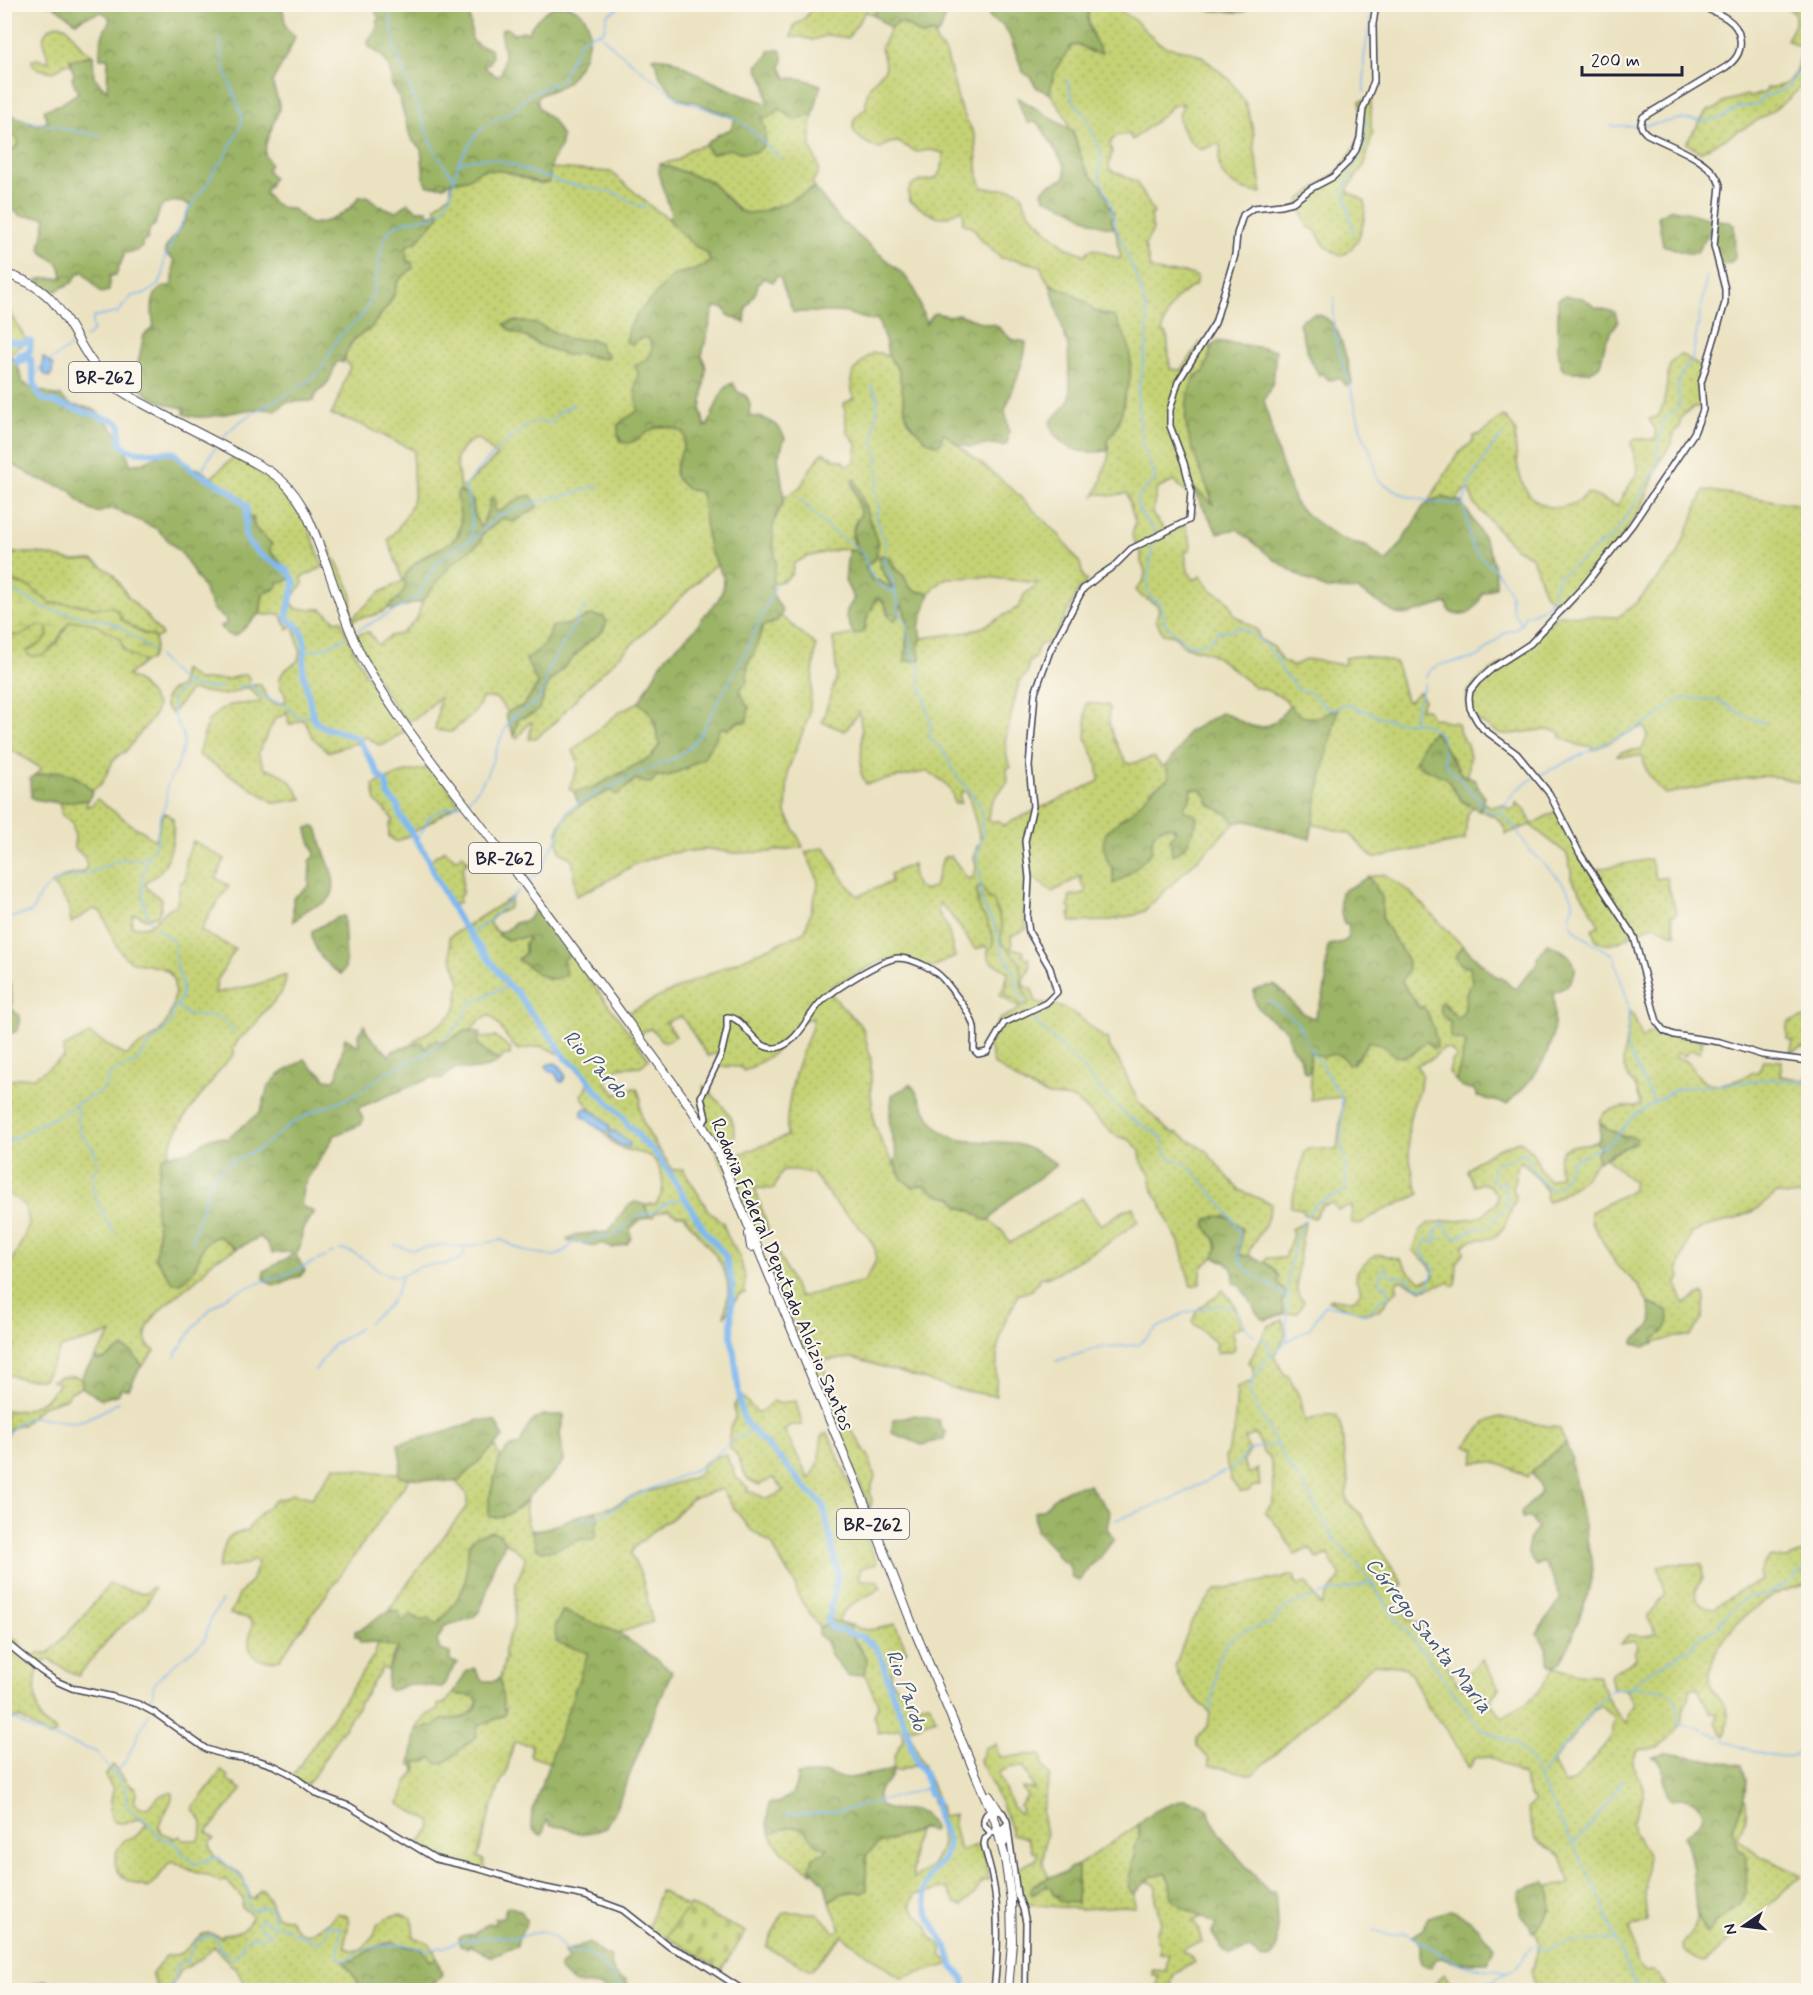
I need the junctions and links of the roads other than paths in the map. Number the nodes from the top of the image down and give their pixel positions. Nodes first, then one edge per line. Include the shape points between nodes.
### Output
1 (1380, 4) edge
2 (1694, 4) edge
3 (4, 274) edge
4 (1809, 1061) edge
5 (702, 1125) junction
6 (748, 1225) junction
7 (762, 1241) dead end
8 (751, 1247) dead end
9 (769, 1260) dead end
10 (758, 1264) dead end
11 (771, 1281) junction
12 (4, 1641) edge
13 (999, 1830) junction
14 (743, 1990) edge
15 (994, 1990) edge
16 (1008, 1990) edge
17 (1025, 1990) edge

1 - 5 street via 1373,24 1374,81 1363,109 1356,150 1333,177 1298,200 1253,208 1243,215 1215,323 1177,385 1169,418 1191,490 1189,520 1131,549 1083,589 1050,651 1035,693 1029,772 1033,804 1026,841 1027,918 1029,932 1050,968 1057,992 1046,1003 1004,1023 982,1054 974,1050 971,1020 942,978 899,958 875,967 832,993 794,1037 781,1046 764,1046 734,1018 727,1017 721,1055 701,1097 706,1117
2 - 4 street via 1732,22 1741,44 1737,56 1726,67 1643,117 1640,125 1647,134 1714,172 1720,185 1714,246 1726,296 1701,383 1703,410 1694,433 1603,564 1536,639 1494,667 1468,698 1477,721 1517,754 1549,793 1580,855 1634,937 1657,1022 1664,1031 1762,1055
3 - 5 highway, Rodovia Federal Deputado Aloízio Santos / BR-262 via 28,282 52,299 96,367 118,389 269,471 295,494 313,529 352,636 381,690
5 - 6 highway, Rodovia Federal Deputado Aloízio Santos / BR-262
6 - 7 highway
6 - 8 highway
6 - 11 highway, Rodovia Federal Deputado Aloízio Santos / BR-262
9 - 11 highway
10 - 11 highway
11 - 13 highway, Rodovia Federal Deputado Aloízio Santos / BR-262
12 - 14 street via 56,1681 138,1704 206,1749 275,1766 436,1859 585,1896 623,1910 670,1947
13 - 15 street via 984,1844 995,1900
13 - 16 highway, Rodovia Federal Deputado Aloízio Santos / BR-262 via 1012,1910
13 - 17 street via 1026,1923

